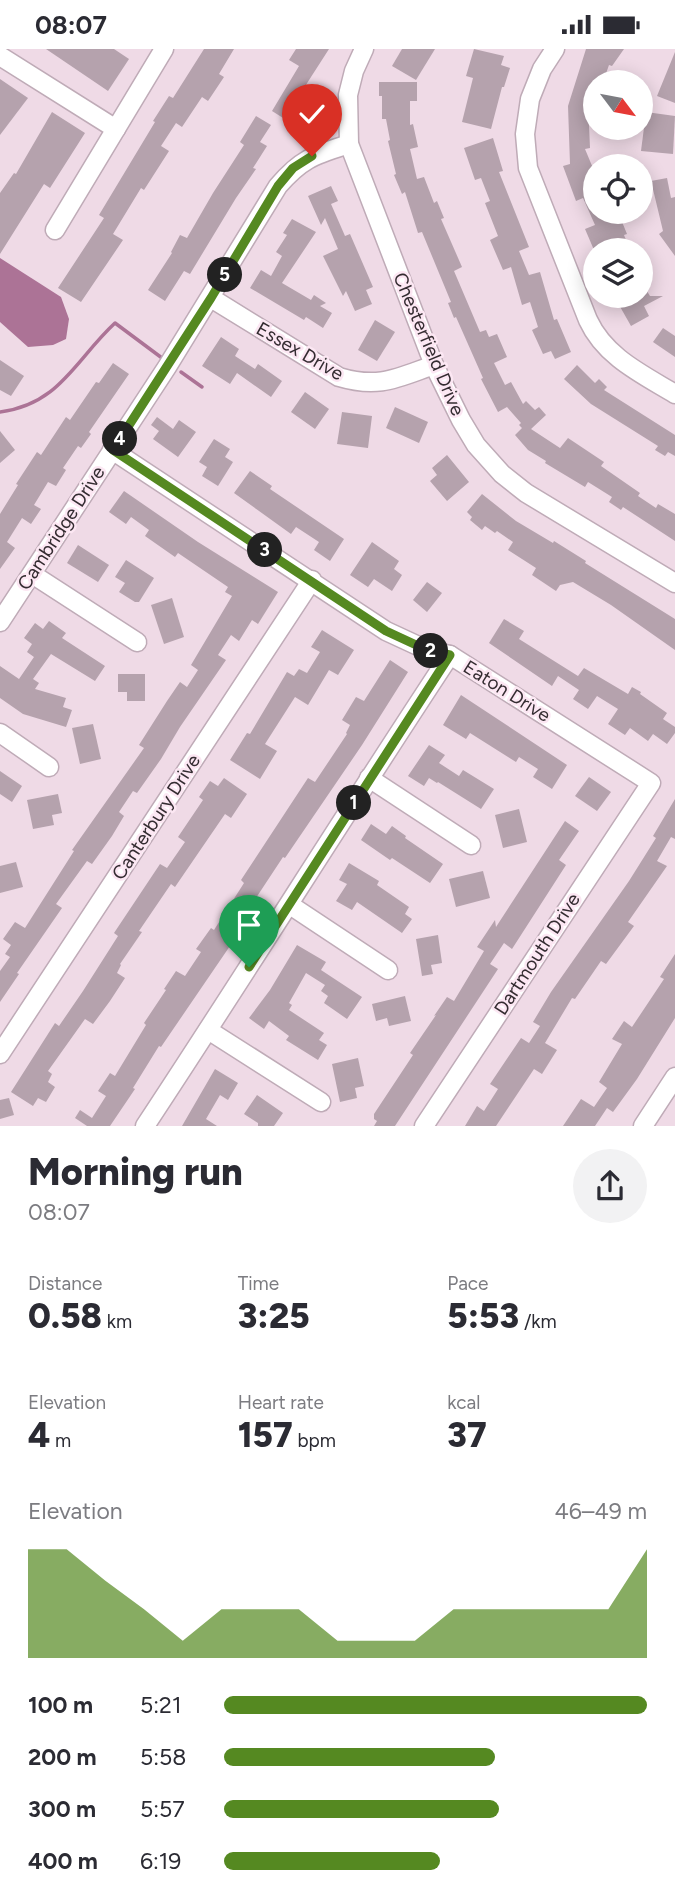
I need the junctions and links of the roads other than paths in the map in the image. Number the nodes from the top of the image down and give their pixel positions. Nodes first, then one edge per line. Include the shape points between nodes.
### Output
1 (164, 49) edge
2 (364, 49) edge
3 (555, 49) edge
4 (0, 56) edge
5 (117, 129) junction
6 (349, 144) junction
7 (55, 230) dead end
8 (211, 298) junction
9 (434, 366) junction
10 (675, 394) edge
11 (113, 450) junction
12 (32, 573) junction
13 (312, 580) junction
14 (675, 583) edge
15 (0, 622) edge
16 (137, 642) dead end
17 (450, 655) junction
18 (0, 733) edge
19 (49, 767) dead end
20 (369, 778) junction
21 (651, 783) joint
22 (471, 845) dead end
23 (290, 905) junction
24 (388, 970) dead end
25 (208, 1030) junction
26 (0, 1054) edge
27 (675, 1077) edge
28 (321, 1102) dead end
29 (145, 1126) edge
30 (424, 1126) edge
31 (643, 1126) edge

1 - 5 street
2 - 6 street, Chesterfield Drive via 348,95
3 - 10 street via 530,99 525,134 528,168 599,340 618,359
4 - 5 street
5 - 7 street
6 - 8 street, Cambridge Drive via 312,156 293,168
6 - 9 street, Chesterfield Drive
8 - 9 street, Essex Drive via 340,377 382,383
8 - 11 street, Cambridge Drive
9 - 14 street, Chesterfield Drive via 476,445 502,474
11 - 12 street, Cambridge Drive
11 - 13 street, Eaton Drive
12 - 15 street, Cambridge Drive
12 - 16 street
13 - 17 street, Eaton Drive via 386,631
13 - 26 street, Canterbury Drive
17 - 20 street
17 - 21 street, Eaton Drive
18 - 19 street
20 - 22 street
20 - 23 street
21 - 30 street, Dartmouth Drive
23 - 24 street
23 - 25 street
25 - 28 street
25 - 29 street
27 - 31 street

